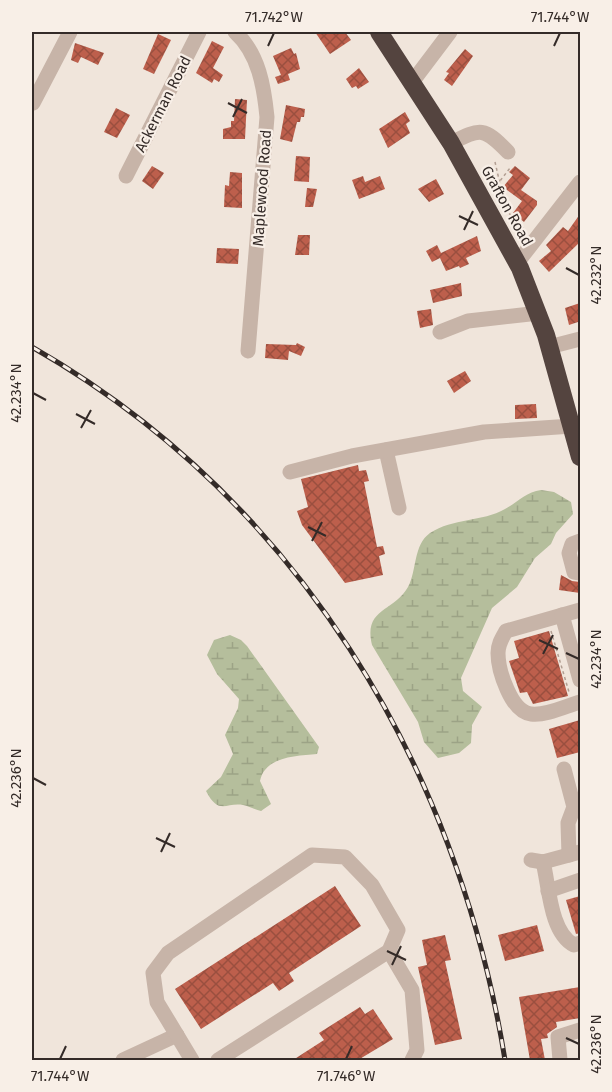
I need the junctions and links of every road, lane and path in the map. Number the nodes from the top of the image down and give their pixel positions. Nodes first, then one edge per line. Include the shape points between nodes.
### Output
1 (70, 32) edge
2 (200, 32) edge
3 (235, 32) edge
4 (380, 32) edge
5 (450, 32) edge
6 (413, 81) junction
7 (33, 103) dead end
8 (451, 143) junction
9 (508, 152) dead end
10 (495, 162) dead end
11 (510, 168) dead end
12 (126, 176) dead end
13 (580, 182) edge
14 (498, 184) junction
15 (491, 193) dead end
16 (528, 232) dead end
17 (518, 263) junction
18 (539, 313) junction
19 (440, 332) dead end
20 (580, 339) edge
21 (549, 346) junction
22 (248, 351) dead end
23 (570, 420) junction
24 (386, 450) junction
25 (580, 457) edge
26 (290, 472) dead end
27 (399, 508) dead end
28 (580, 541) edge
29 (580, 573) edge
30 (580, 610) edge
31 (562, 615) junction
32 (550, 627) dead end
33 (580, 680) edge
34 (575, 699) edge
35 (564, 769) dead end
36 (574, 823) edge
37 (575, 854) edge
38 (577, 884) edge
39 (548, 891) junction
40 (580, 943) edge
41 (389, 951) junction
42 (580, 1030) edge
43 (177, 1035) junction
44 (123, 1060) edge
45 (192, 1060) edge
46 (218, 1060) edge
47 (412, 1060) edge
48 (560, 1060) edge

1 - 7 street
2 - 12 street, Ackerman Road
3 - 22 street, Maplewood Road via 253,56 267,117
4 - 6 highway, Grafton Road
5 - 6 street
6 - 8 highway, Grafton Road
8 - 9 street via 475,130 491,134
8 - 17 highway, Grafton Road
10 - 14 path
11 - 14 path
13 - 17 street
14 - 15 path
14 - 16 path via 509,216
17 - 18 highway, Grafton Road
18 - 19 street via 468,321
18 - 21 highway, Grafton Road
20 - 21 street
21 - 23 highway, Grafton Road
23 - 24 street
23 - 25 highway, Grafton Road
24 - 26 street
24 - 27 street
28 - 29 street via 572,544 568,553 574,572
30 - 31 street
31 - 33 street
31 - 34 street via 506,631 498,655 512,703 519,711 531,714
32 - 34 path
35 - 36 street
36 - 37 street
37 - 39 street via 537,861
38 - 39 street
39 - 40 street via 565,938 574,945
41 - 43 street via 398,930 372,885 345,856 312,855 168,953 153,973 157,1002
41 - 46 street
41 - 47 street via 412,990 417,1050
42 - 48 street via 558,1037
43 - 44 street
43 - 45 street

